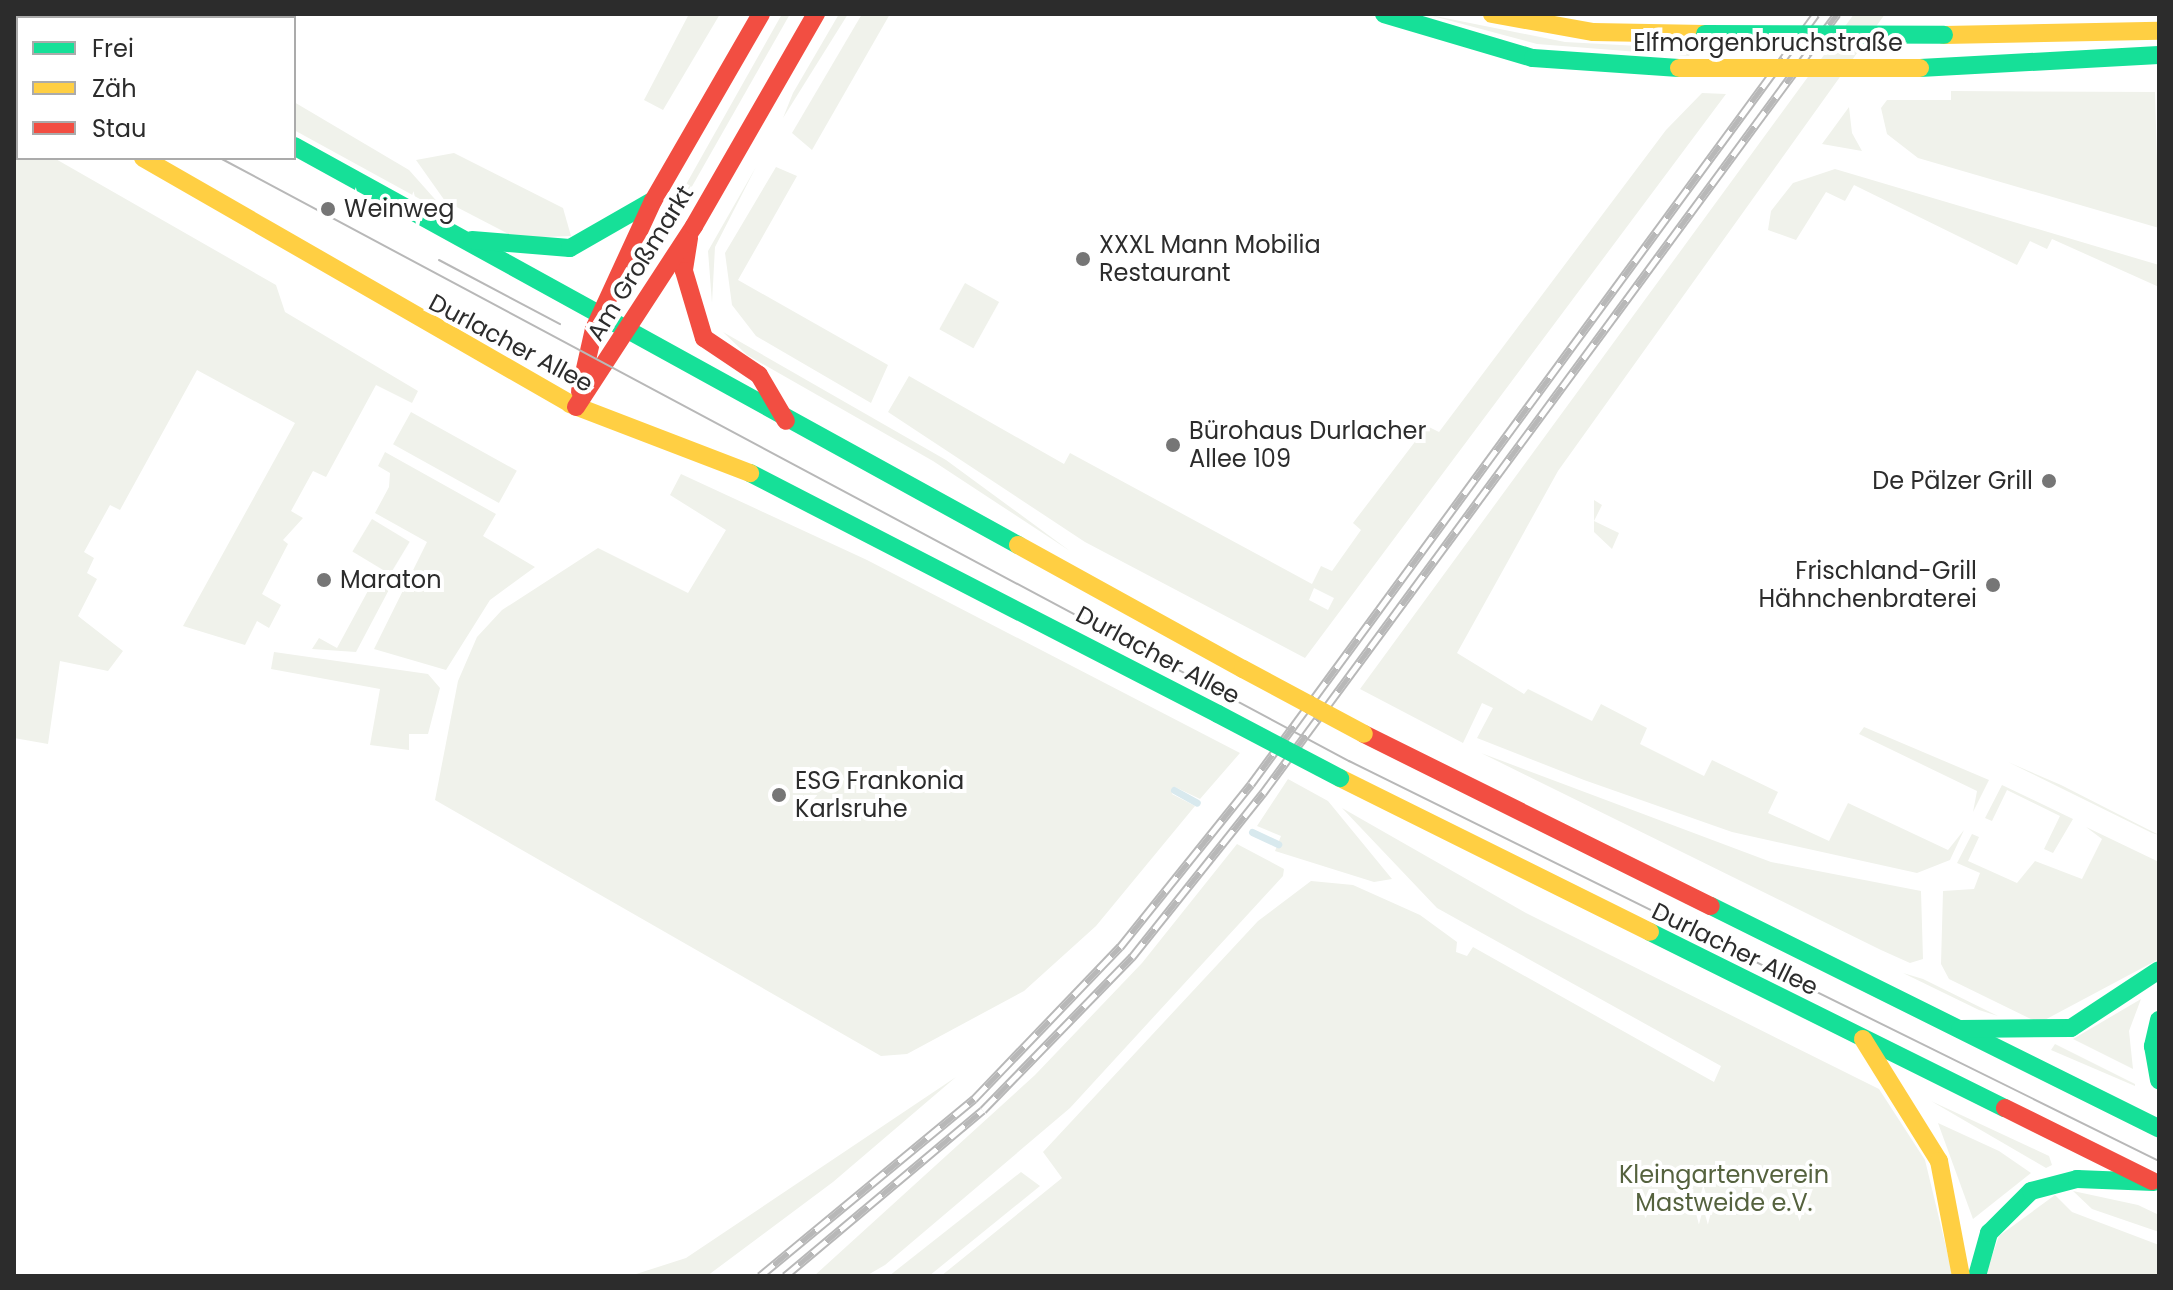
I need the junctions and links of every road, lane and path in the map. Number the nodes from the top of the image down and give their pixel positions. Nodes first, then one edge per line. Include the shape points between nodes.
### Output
1 (761, 14) edge
2 (816, 14) edge
3 (1384, 14) edge
4 (1492, 14) edge
5 (2159, 31) edge
6 (2159, 55) edge
7 (296, 147) edge
8 (146, 160) edge
9 (653, 201) junction
10 (694, 226) junction
11 (472, 240) junction
12 (601, 311) junction
13 (628, 327) junction
14 (576, 407) junction
15 (786, 421) junction
16 (2159, 970) edge
17 (2159, 1020) edge
18 (1960, 1029) junction
19 (1863, 1039) junction
20 (2159, 1080) edge
21 (2159, 1128) edge
22 (2157, 1183) edge
23 (1961, 1276) edge
24 (1977, 1276) edge

1 - 9 main road, Am Großmarkt
2 - 10 main road, Am Großmarkt
3 - 6 main road, Elfmorgenbruchstraße, bridge via 1533,58 1679,68 1920,68
4 - 5 main road, Elfmorgenbruchstraße, bridge via 1593,32
7 - 11 main road, Durlacher Allee
8 - 14 main road, Durlacher Allee
9 - 11 main road via 597,238 560,250
9 - 12 main road, Am Großmarkt
10 - 13 main road, Am Großmarkt
10 - 15 main road via 684,271 704,338 759,375
11 - 12 main road, Durlacher Allee
12 - 13 main road, Durlacher Allee
12 - 14 main road, Am Großmarkt
13 - 14 main road, Am Großmarkt
13 - 15 main road, Durlacher Allee
14 - 19 main road, Durlacher Allee, bridge via 736,466 1340,778
15 - 18 main road, Durlacher Allee, bridge via 1364,734
16 - 18 main road via 2071,1028
17 - 20 main road via 2153,1046
18 - 21 main road, Durlacher Allee
19 - 22 main road, Durlacher Allee
19 - 23 main road via 1939,1161
22 - 24 main road via 2077,1179 2031,1191 1989,1233

